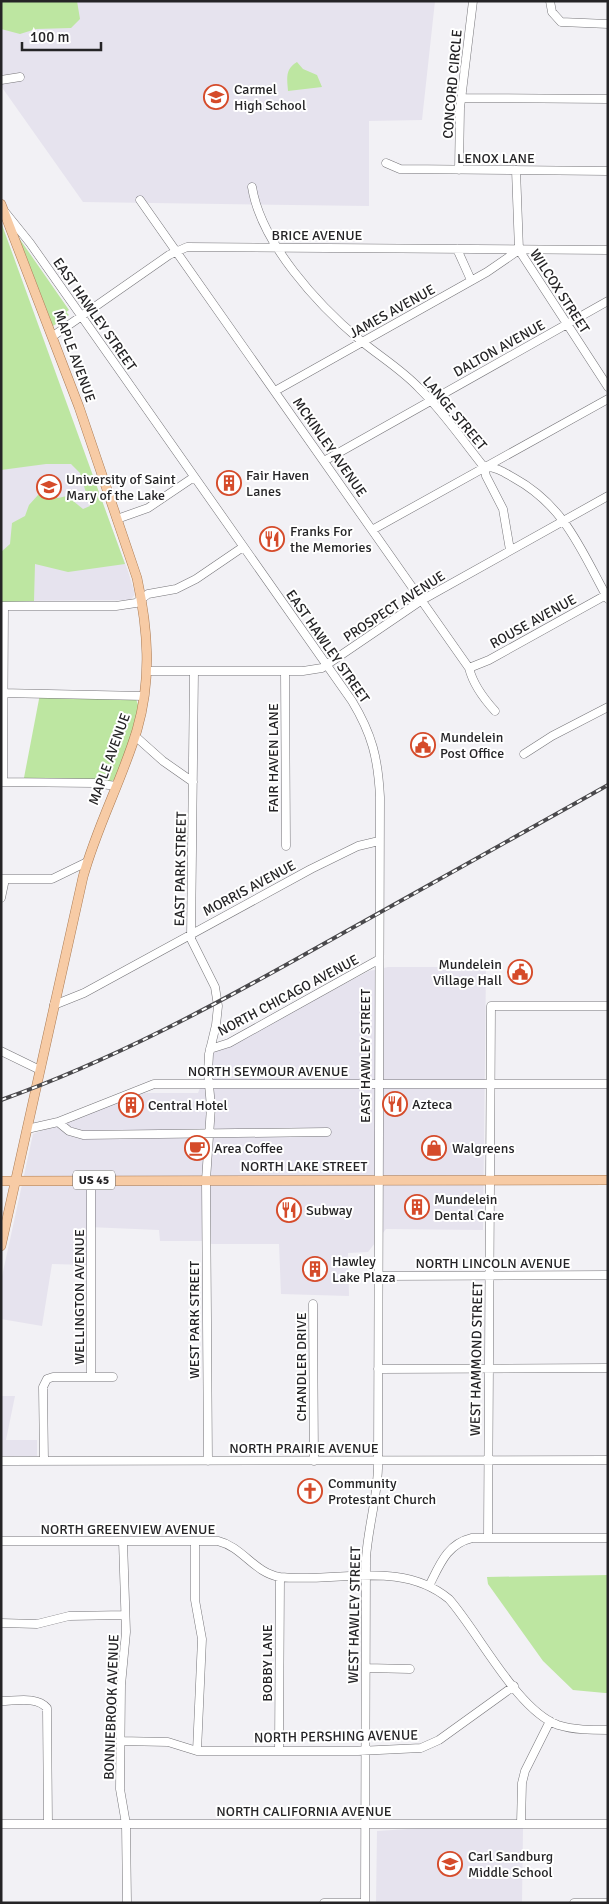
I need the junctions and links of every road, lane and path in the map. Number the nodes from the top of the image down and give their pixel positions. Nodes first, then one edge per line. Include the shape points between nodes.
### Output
1 (473, 1) edge
2 (550, 1) edge
3 (608, 24) edge
4 (20, 77) dead end
5 (3, 80) edge
6 (462, 98) junction
7 (608, 99) edge
8 (386, 163) dead end
9 (459, 170) junction
10 (516, 170) junction
11 (608, 171) edge
12 (252, 187) dead end
13 (140, 200) dead end
14 (3, 207) edge
15 (279, 247) junction
16 (456, 248) junction
17 (519, 250) junction
18 (608, 250) edge
19 (176, 251) junction
20 (471, 280) junction
21 (608, 302) edge
22 (82, 317) junction
23 (568, 324) junction
24 (53, 336) junction
25 (362, 342) junction
26 (608, 386) edge
27 (275, 391) junction
28 (608, 398) edge
29 (431, 400) junction
30 (324, 461) junction
31 (484, 467) junction
32 (194, 477) junction
33 (608, 496) edge
34 (117, 519) junction
35 (564, 520) junction
36 (372, 530) junction
37 (243, 547) junction
38 (510, 550) junction
39 (607, 596) edge
40 (142, 599) junction
41 (422, 600) junction
42 (3, 606) edge
43 (326, 666) junction
44 (469, 668) junction
45 (147, 671) junction
46 (194, 671) junction
47 (285, 671) junction
48 (2, 693) edge
49 (144, 696) junction
50 (608, 707) edge
51 (495, 711) dead end
52 (135, 736) junction
53 (524, 754) dead end
54 (2, 782) edge
55 (193, 782) junction
56 (116, 786) junction
57 (379, 841) junction
58 (286, 846) dead end
59 (87, 862) junction
60 (3, 879) edge
61 (1, 898) edge
62 (192, 934) junction
63 (378, 960) junction
64 (54, 1005) junction
65 (608, 1006) edge
66 (210, 1049) junction
67 (1, 1051) edge
68 (40, 1070) junction
69 (210, 1084) junction
70 (378, 1084) junction
71 (491, 1084) junction
72 (608, 1084) edge
73 (58, 1122) junction
74 (27, 1129) junction
75 (327, 1132) dead end
76 (209, 1134) junction
77 (377, 1179) junction
78 (91, 1180) junction
79 (206, 1180) junction
80 (490, 1180) junction
81 (608, 1180) edge
82 (1, 1181) edge
83 (15, 1181) junction
84 (1, 1246) edge
85 (608, 1275) edge
86 (378, 1276) junction
87 (490, 1276) junction
88 (314, 1304) dead end
89 (488, 1368) junction
90 (608, 1368) edge
91 (378, 1369) junction
92 (91, 1377) junction
93 (113, 1377) dead end
94 (487, 1460) junction
95 (608, 1460) edge
96 (1, 1461) edge
97 (44, 1461) junction
98 (208, 1461) junction
99 (314, 1461) junction
100 (378, 1461) junction
101 (488, 1538) junction
102 (608, 1538) edge
103 (1, 1541) edge
104 (123, 1541) junction
105 (195, 1541) junction
106 (366, 1576) junction
107 (280, 1577) junction
108 (429, 1586) junction
109 (125, 1615) junction
110 (1, 1623) edge
111 (366, 1668) junction
112 (410, 1669) dead end
113 (514, 1686) junction
114 (1, 1701) edge
115 (550, 1721) junction
116 (608, 1730) edge
117 (120, 1741) junction
118 (279, 1750) junction
119 (366, 1750) junction
120 (197, 1751) junction
121 (365, 1823) junction
122 (521, 1823) junction
123 (1, 1824) edge
124 (48, 1824) junction
125 (126, 1824) junction
126 (608, 1824) edge
127 (127, 1903) edge
128 (324, 1903) edge
129 (365, 1903) edge
130 (574, 1903) edge
131 (608, 1903) edge

1 - 6 street, CONCORD CIRCLE
2 - 3 street via 552,12 561,22
4 - 5 street
6 - 7 street
6 - 9 street, CONCORD CIRCLE
8 - 9 street, LENOX LANE via 400,169
9 - 10 street, LENOX LANE
10 - 11 street, LENOX LANE
10 - 17 street, WILCOX STREET
12 - 15 street, LANGE STREET via 255,204
13 - 19 street, MCKINLEY AVENUE
14 - 22 street, EAST HAWLEY STREET
14 - 24 main road, MAPLE AVENUE
15 - 16 street, BRICE AVENUE
15 - 19 street, BRICE AVENUE via 188,246
15 - 25 street, LANGE STREET via 324,306
16 - 17 street, BRICE AVENUE
16 - 20 street
17 - 18 street, BRICE AVENUE
17 - 20 street, JAMES AVENUE
17 - 23 street, WILCOX STREET
19 - 22 street, BRICE AVENUE
19 - 27 street, MCKINLEY AVENUE
20 - 25 street, JAMES AVENUE
21 - 23 street, DALTON AVENUE
22 - 24 street, BRICE AVENUE
22 - 32 street, EAST HAWLEY STREET
23 - 26 street, WILCOX STREET
23 - 29 street, DALTON AVENUE
24 - 34 main road, MAPLE AVENUE
25 - 27 street, JAMES AVENUE
25 - 29 street, LANGE STREET via 402,372
27 - 30 street, MCKINLEY AVENUE
28 - 31 street
29 - 30 street, DALTON AVENUE
29 - 31 street, LANGE STREET
30 - 36 street, MCKINLEY AVENUE
31 - 35 street, LANGE STREET via 496,468 532,488
31 - 36 street
31 - 38 street via 502,509
32 - 34 street via 148,508
32 - 37 street, EAST HAWLEY STREET
33 - 35 street, PROSPECT AVENUE
34 - 40 main road, MAPLE AVENUE
35 - 38 street, PROSPECT AVENUE
35 - 39 street, LANGE STREET
36 - 41 street, MCKINLEY AVENUE
37 - 40 street via 188,584 148,594
37 - 43 street, EAST HAWLEY STREET
38 - 41 street, PROSPECT AVENUE
39 - 44 street, ROUSE AVENUE
40 - 42 street via 136,604 116,606
40 - 45 main road, MAPLE AVENUE
41 - 43 street, PROSPECT AVENUE
41 - 44 street, MCKINLEY AVENUE
42 - 48 street
43 - 47 street, PROSPECT AVENUE via 314,670
43 - 57 street, EAST HAWLEY STREET via 362,717 374,747 380,787
44 - 51 street, MCKINLEY AVENUE
45 - 46 street, PROSPECT AVENUE
45 - 49 main road, MAPLE AVENUE
46 - 47 street, PROSPECT AVENUE
46 - 55 street, EAST PARK STREET
47 - 58 street, FAIR HAVEN LANE
48 - 49 street
48 - 54 street
49 - 52 main road, MAPLE AVENUE
50 - 53 street
52 - 55 street
52 - 56 main road, MAPLE AVENUE
54 - 56 street
55 - 62 street, EAST PARK STREET
56 - 59 main road, MAPLE AVENUE
57 - 62 street, MORRIS AVENUE via 358,846
57 - 63 street, EAST HAWLEY STREET
59 - 60 street via 52,879
59 - 64 main road, MAPLE AVENUE
60 - 61 street
62 - 64 street, MORRIS AVENUE via 78,996
62 - 66 street, EAST PARK STREET via 193,945 215,987 218,1006
63 - 66 street, NORTH CHICAGO AVENUE via 229,1043
63 - 70 street, EAST HAWLEY STREET
64 - 68 main road, MAPLE AVENUE
65 - 71 street, WEST HAMMOND STREET via 491,1006
66 - 69 street, EAST PARK STREET
67 - 68 street
68 - 74 main road, MAPLE AVENUE
69 - 70 street, NORTH SEYMOUR AVENUE
69 - 73 street, NORTH SEYMOUR AVENUE via 154,1084
69 - 76 street, EAST PARK STREET
70 - 71 street, NORTH SEYMOUR AVENUE
70 - 77 street, EAST HAWLEY STREET
71 - 72 street, NORTH SEYMOUR AVENUE
71 - 80 street, WEST HAMMOND STREET
73 - 74 street, NORTH SEYMOUR AVENUE
73 - 76 street via 69,1131 83,1135
74 - 83 main road, MAPLE AVENUE
75 - 76 street
76 - 79 street, EAST PARK STREET
77 - 79 main road, NORTH LAKE STREET / US 45
77 - 80 main road, NORTH LAKE STREET / US 45
77 - 86 street, WEST HAWLEY STREET
78 - 79 main road, NORTH LAKE STREET / US 45
78 - 83 main road, NORTH LAKE STREET / US 45
78 - 92 street, WELLINGTON AVENUE
79 - 98 street, WEST PARK STREET
80 - 81 main road, NORTH LAKE STREET / US 45
80 - 87 street, WEST HAMMOND STREET
82 - 83 main road, NORTH LAKE STREET / US 45
83 - 84 main road, MAPLE AVENUE
85 - 87 street, NORTH LINCOLN AVENUE
86 - 87 street, NORTH LINCOLN AVENUE
86 - 91 street, WEST HAWLEY STREET
87 - 89 street, WEST HAMMOND STREET
88 - 99 street, CHANDLER DRIVE
89 - 90 street
89 - 91 street
89 - 94 street, WEST HAMMOND STREET
91 - 100 street, WEST HAWLEY STREET
92 - 93 street
92 - 97 street, WELLINGTON AVENUE via 53,1377 44,1383
94 - 95 street, NORTH PRAIRIE AVENUE
94 - 100 street, NORTH PRAIRIE AVENUE
94 - 101 street, WEST HAMMOND STREET
96 - 97 street, NORTH PRAIRIE AVENUE
97 - 98 street, NORTH PRAIRIE AVENUE
98 - 99 street, NORTH PRAIRIE AVENUE
99 - 100 street, NORTH PRAIRIE AVENUE
100 - 106 street, WEST HAWLEY STREET via 378,1486 367,1545
101 - 102 street
101 - 108 street via 472,1538 454,1545 446,1553
103 - 104 street, NORTH GREENVIEW AVENUE
104 - 105 street, NORTH GREENVIEW AVENUE
104 - 109 street, BONNIEBROOK AVENUE
105 - 107 street, NORTH GREENVIEW AVENUE via 230,1545 261,1570
105 - 120 street via 195,1600 202,1639
106 - 107 street, NORTH GREENVIEW AVENUE
106 - 108 street, NORTH GREENVIEW AVENUE via 402,1577
106 - 111 street, WEST HAWLEY STREET
107 - 118 street, BOBBY LANE
108 - 113 street, NORTH GREENVIEW AVENUE via 458,1609
109 - 110 street via 69,1616 36,1624
109 - 117 street, BONNIEBROOK AVENUE
111 - 112 street
111 - 119 street, WEST HAWLEY STREET
113 - 115 street via 528,1704
113 - 119 street, NORTH PERSHING AVENUE via 439,1740 421,1748
114 - 124 street via 36,1700 47,1708
115 - 116 street via 578,1730
115 - 122 street via 525,1771
117 - 120 street, NORTH PERSHING AVENUE via 168,1742
117 - 125 street, BONNIEBROOK AVENUE via 120,1789
118 - 119 street, NORTH PERSHING AVENUE
118 - 120 street, NORTH PERSHING AVENUE
119 - 121 street, WEST HAWLEY STREET
121 - 122 street, NORTH CALIFORNIA AVENUE
121 - 125 street, NORTH CALIFORNIA AVENUE
121 - 129 street, WEST HAWLEY STREET
122 - 126 street, NORTH CALIFORNIA AVENUE
123 - 124 street, NORTH CALIFORNIA AVENUE
124 - 125 street, NORTH CALIFORNIA AVENUE
125 - 127 street, BONNIEBROOK AVENUE
128 - 129 street
130 - 131 street

